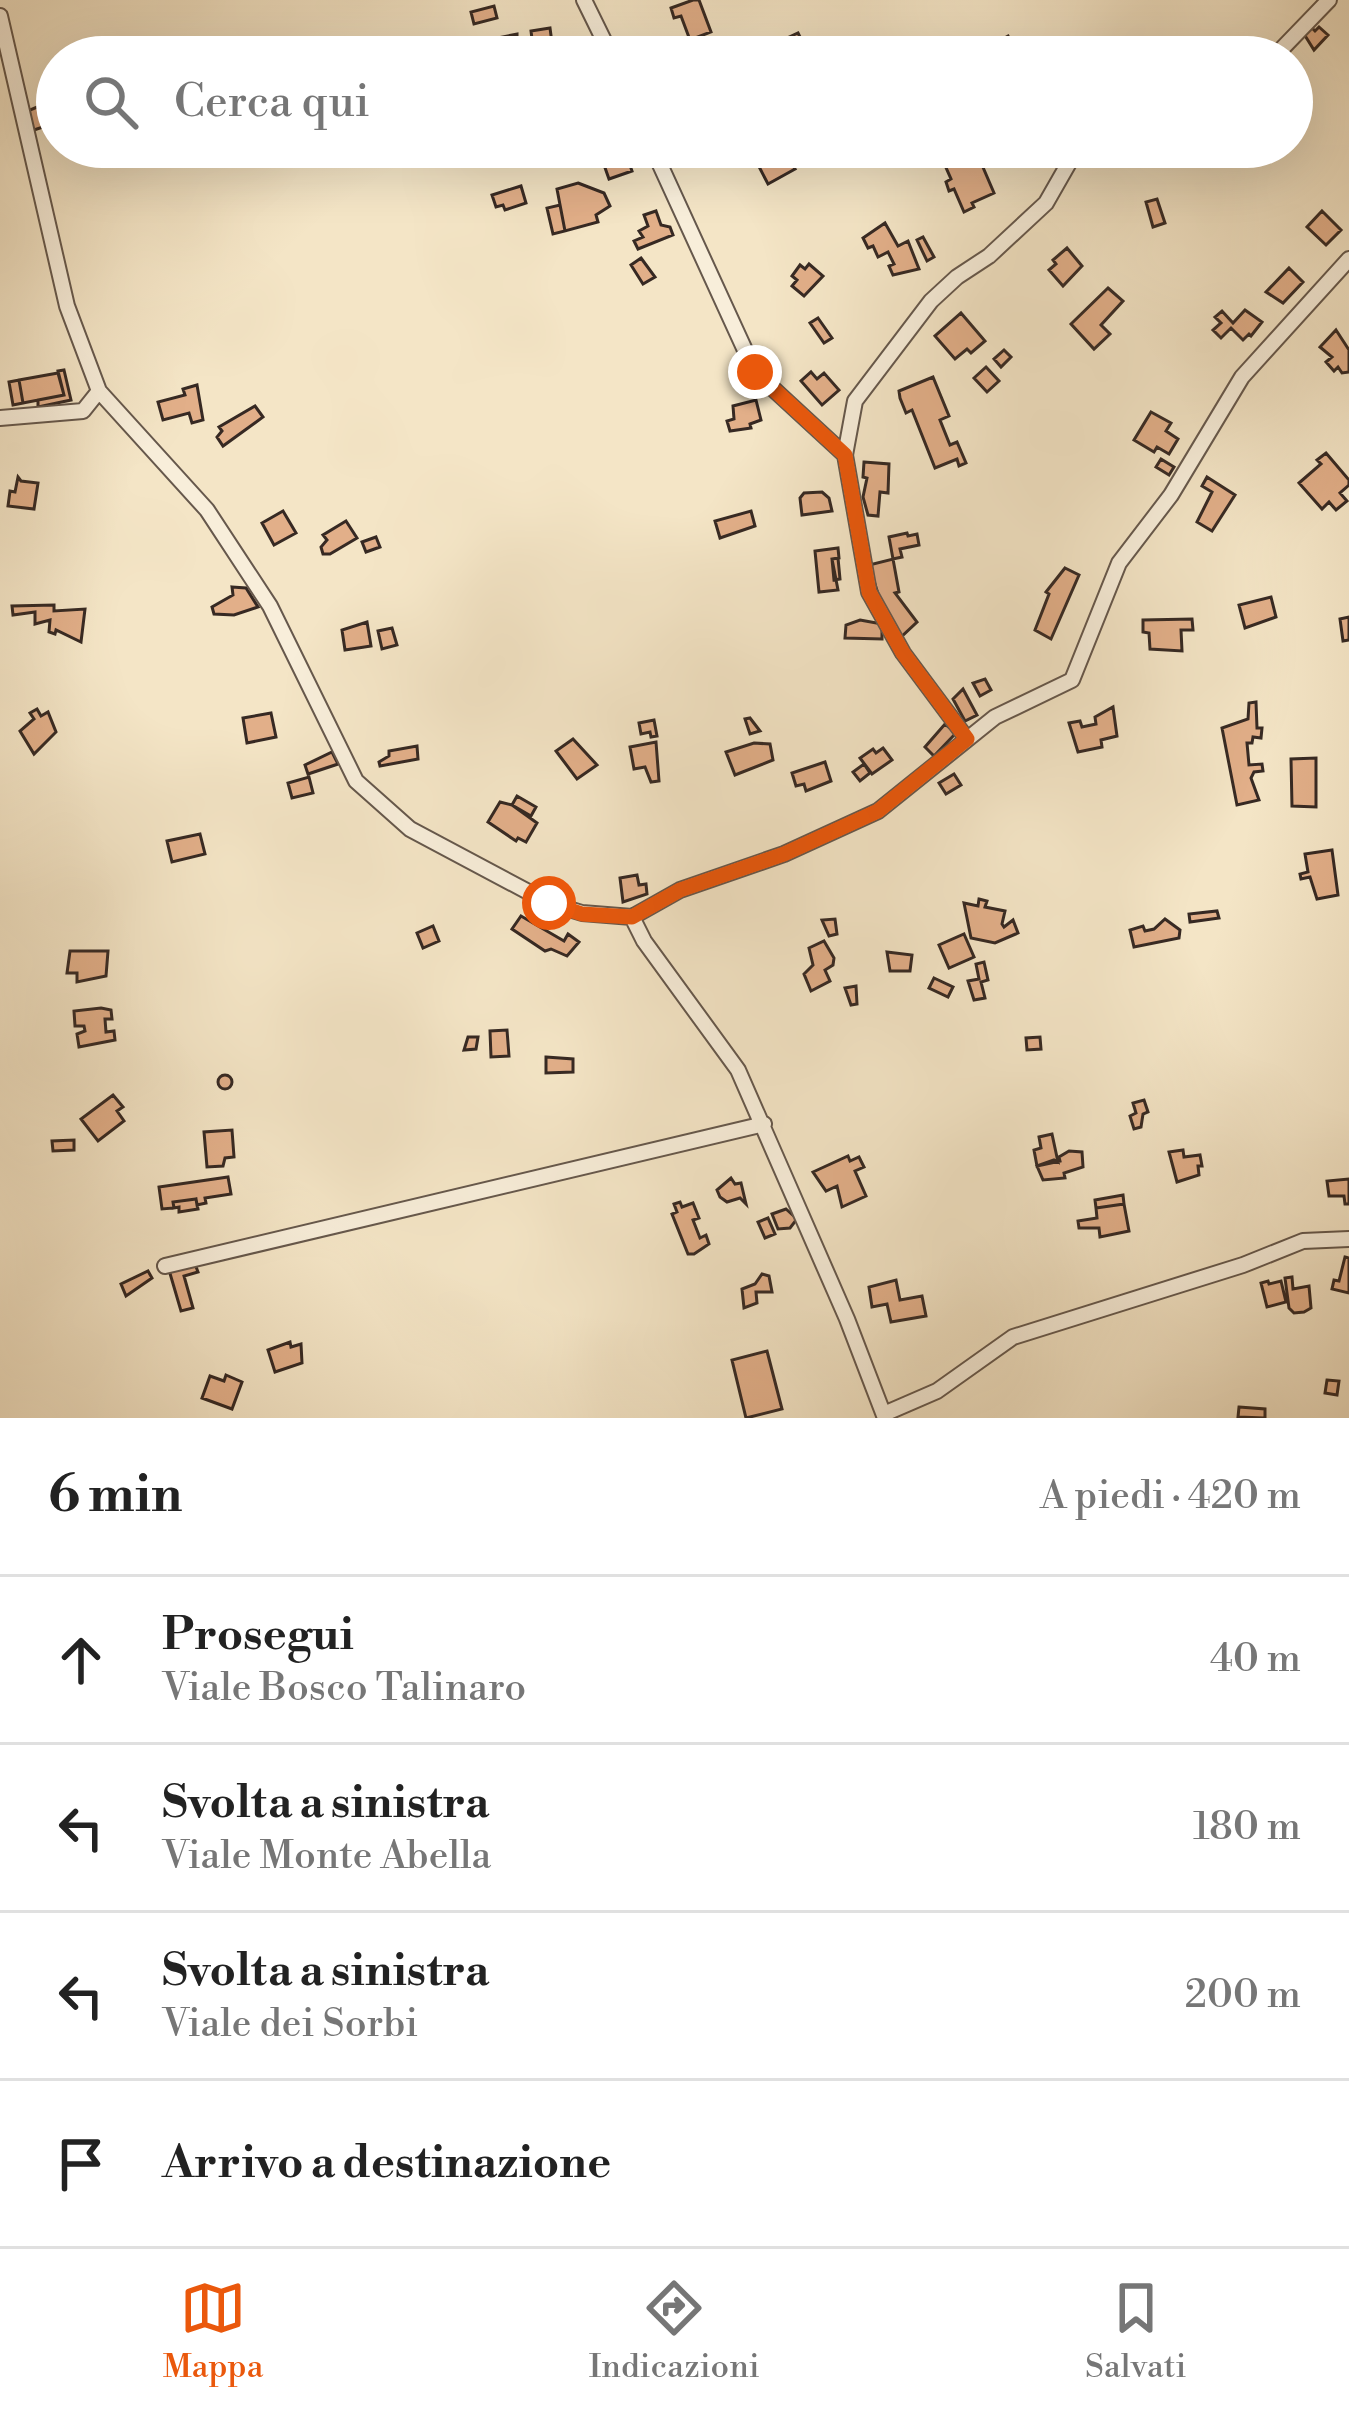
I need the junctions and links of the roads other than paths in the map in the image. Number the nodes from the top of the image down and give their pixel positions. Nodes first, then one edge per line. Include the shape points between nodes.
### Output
1 (584, 0) edge
2 (1329, 0) edge
3 (0, 16) edge
4 (602, 36) edge
5 (1294, 36) edge
6 (662, 168) edge
7 (1066, 168) edge
8 (1349, 259) edge
9 (99, 391) junction
10 (0, 418) edge
11 (845, 455) junction
12 (967, 739) junction
13 (632, 917) junction
14 (764, 1124) junction
15 (1349, 1239) edge
16 (165, 1266) dead end
17 (884, 1416) edge

1 - 4 street
2 - 5 street
3 - 9 street via 67,306
6 - 11 street via 755,372
7 - 11 street via 1046,203 931,302 855,401
8 - 12 street via 1242,377 1171,495 1119,562 1072,680
9 - 10 street via 83,411
9 - 13 street via 207,510 269,606 356,781 410,829 549,903
11 - 12 street via 869,592
12 - 13 street via 878,811
13 - 14 street via 738,1070
14 - 16 street
14 - 17 street
15 - 17 street via 1303,1241 1013,1337 937,1391

